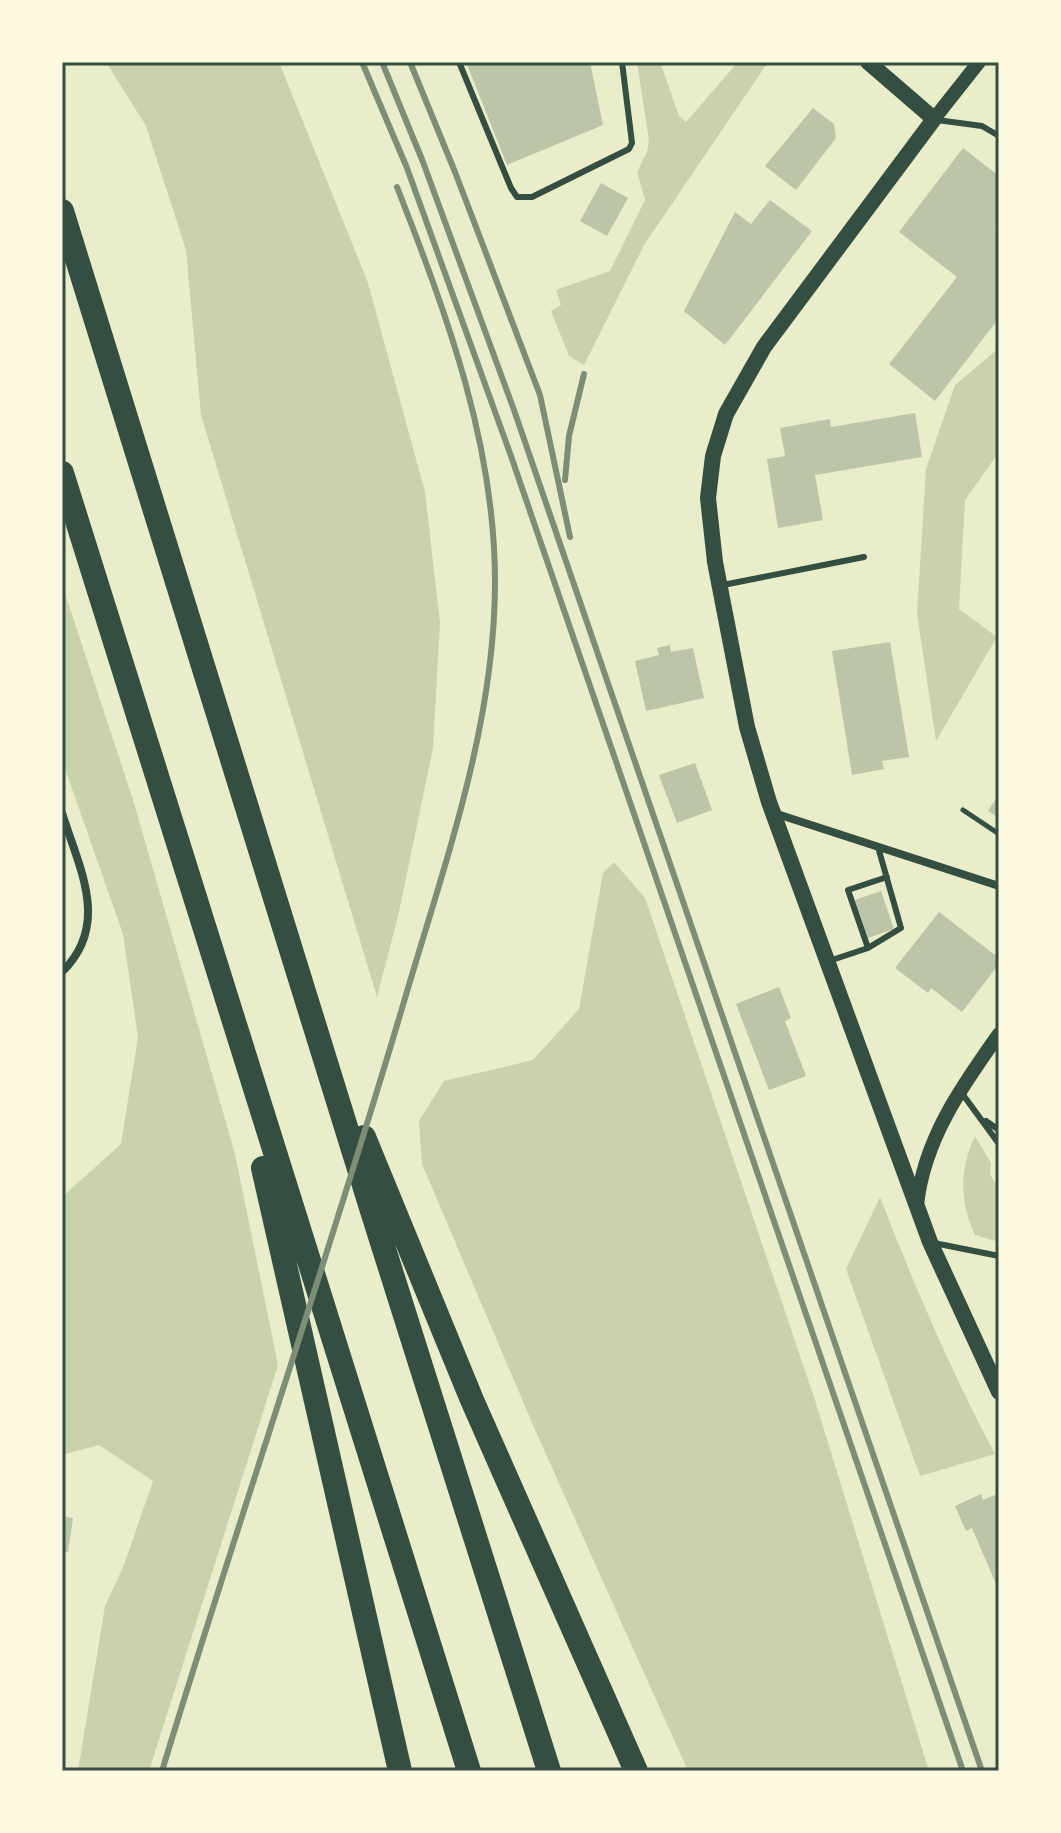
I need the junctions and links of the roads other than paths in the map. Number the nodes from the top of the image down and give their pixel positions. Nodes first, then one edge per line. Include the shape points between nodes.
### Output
1 (459, 62) edge
2 (622, 62) edge
3 (868, 62) edge
4 (979, 62) edge
5 (934, 119) junction
6 (999, 136) edge
7 (62, 211) edge
8 (62, 473) edge
9 (864, 557) dead end
10 (720, 586) junction
11 (62, 813) edge
12 (773, 813) junction
13 (878, 847) junction
14 (887, 877) junction
15 (999, 886) edge
16 (868, 948) junction
17 (829, 961) junction
18 (62, 972) edge
19 (225, 998) junction
20 (999, 1034) edge
21 (959, 1090) junction
22 (980, 1116) junction
23 (352, 1126) junction
24 (999, 1130) edge
25 (999, 1144) edge
26 (917, 1205) junction
27 (930, 1242) junction
28 (999, 1256) edge
29 (999, 1392) edge
30 (400, 1771) edge
31 (469, 1771) edge
32 (549, 1771) edge
33 (636, 1771) edge

1 - 2 lane via 511,188 524,198 629,149
3 - 5 main road
4 - 5 street
5 - 6 lane via 982,126
5 - 10 main road via 764,347 733,401 713,456 708,498
7 - 23 highway via 305,994
8 - 19 highway
9 - 10 lane
10 - 12 main road via 747,727
11 - 18 street via 90,911 79,950
12 - 13 street
12 - 17 main road
13 - 14 lane
13 - 15 street
14 - 16 lane via 901,928
14 - 16 lane via 848,890
16 - 17 lane
17 - 26 main road
19 - 30 highway
19 - 31 highway
20 - 21 street
21 - 22 lane
21 - 26 street via 933,1140
22 - 24 lane
22 - 25 lane
23 - 32 highway via 372,1211
23 - 33 highway via 382,1183
26 - 27 main road
27 - 28 lane
27 - 29 main road

